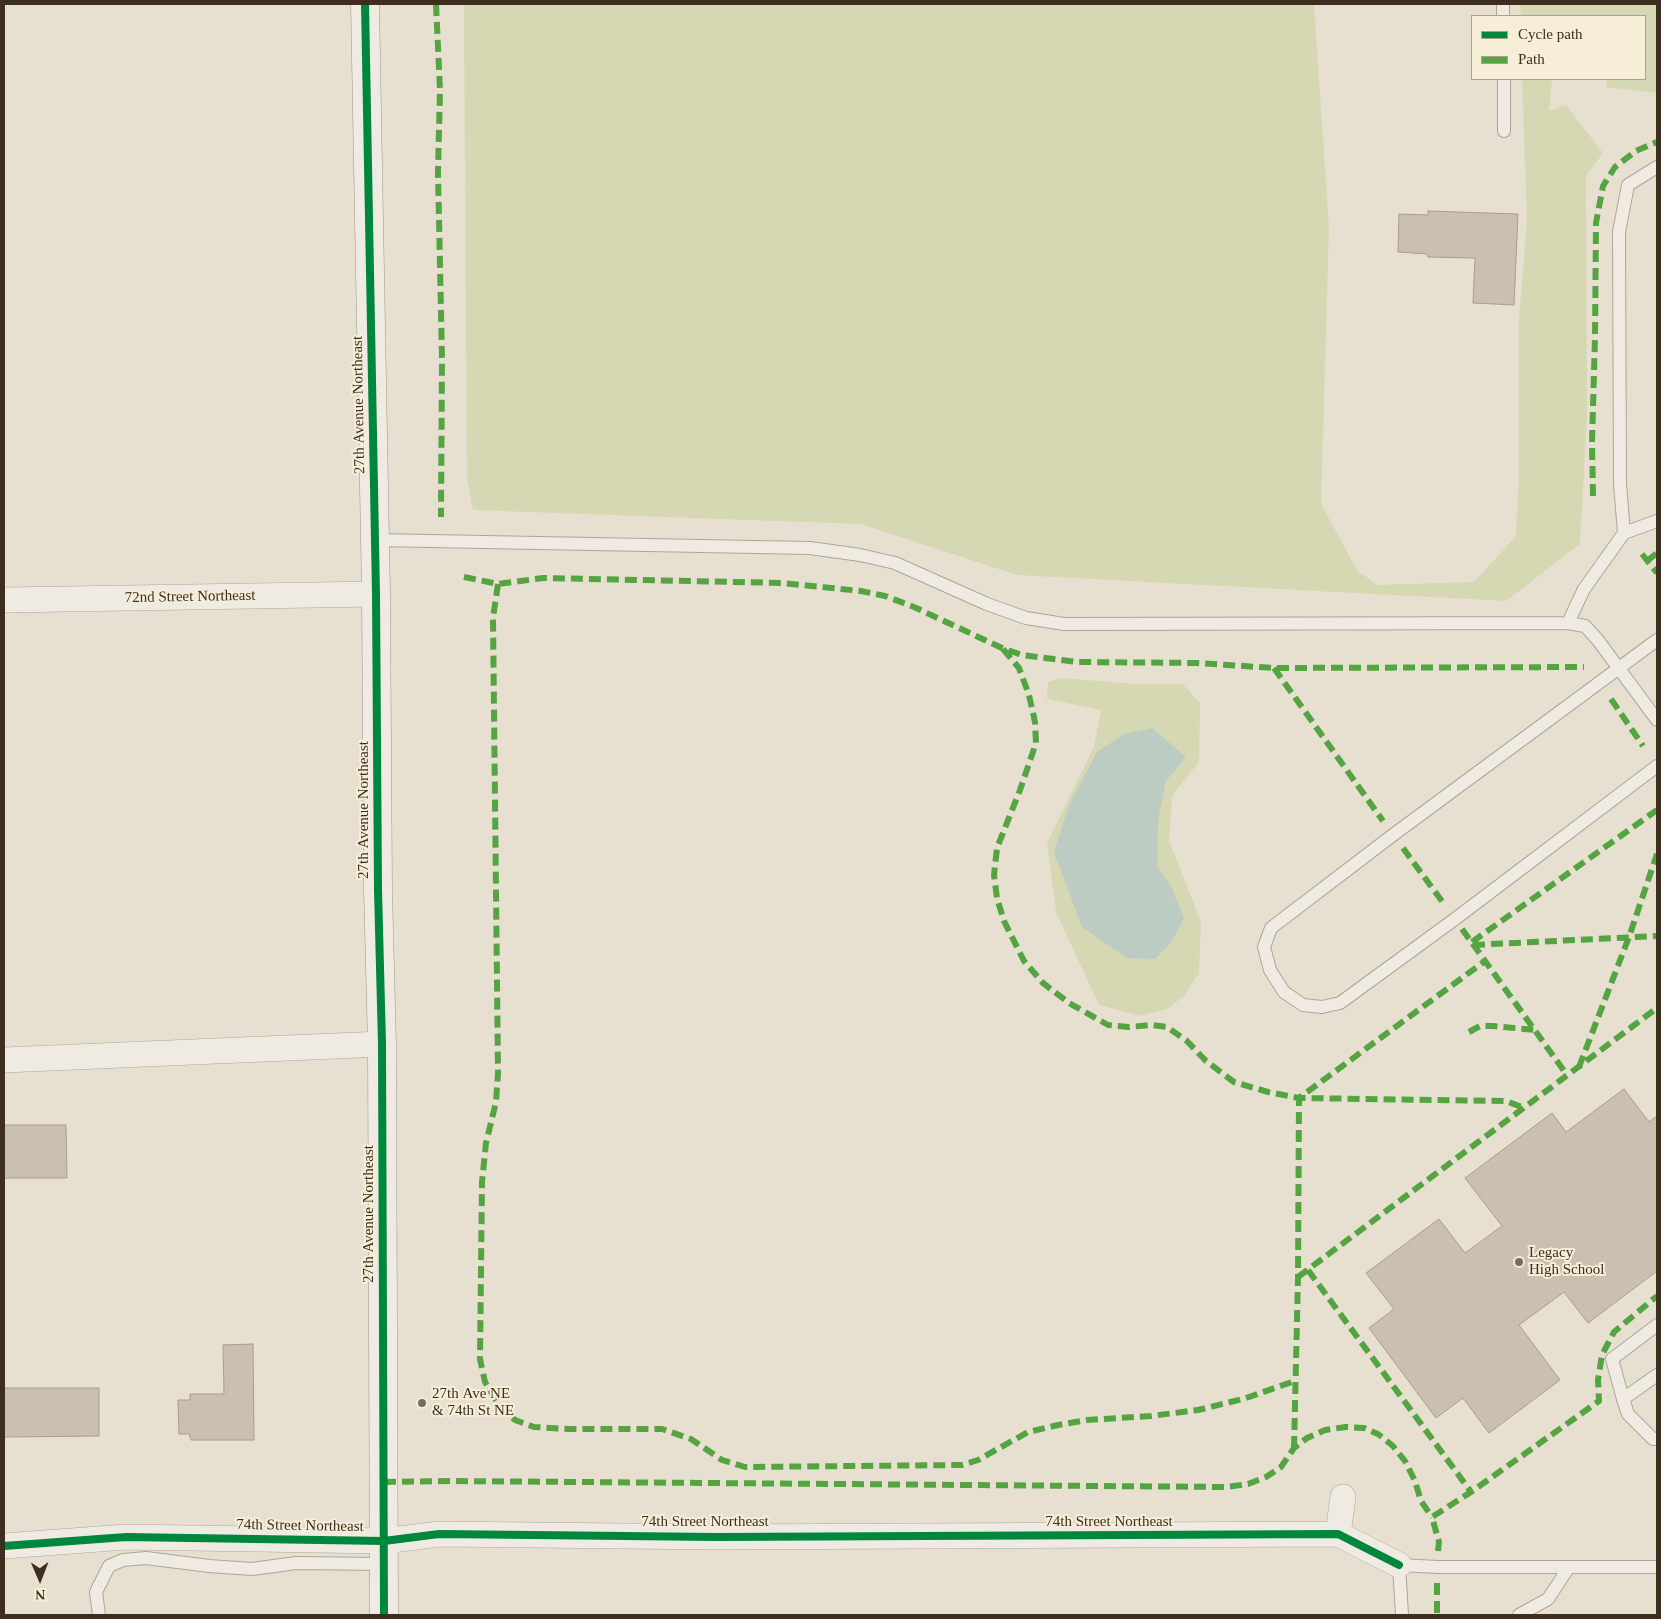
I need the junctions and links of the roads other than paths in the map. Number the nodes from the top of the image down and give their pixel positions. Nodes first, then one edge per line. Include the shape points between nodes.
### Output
1 (365, 4) edge
2 (1504, 80) edge
3 (1504, 131) dead end
4 (1657, 167) edge
5 (1657, 521) edge
6 (1624, 533) junction
7 (375, 540) junction
8 (376, 594) junction
9 (4, 600) edge
10 (1568, 623) junction
11 (1657, 640) edge
12 (1618, 668) junction
13 (1657, 720) edge
14 (1657, 766) edge
15 (382, 1044) junction
16 (4, 1060) edge
17 (1657, 1325) edge
18 (1657, 1375) edge
19 (1624, 1399) junction
20 (1657, 1439) edge
21 (1342, 1497) dead end
22 (1338, 1534) junction
23 (4, 1546) edge
24 (384, 1553) junction
25 (1399, 1565) junction
26 (1568, 1567) junction
27 (1657, 1567) edge
28 (99, 1615) edge
29 (384, 1615) edge
30 (1402, 1615) edge
31 (1519, 1615) edge

1 - 7 street, 27th Avenue Northeast
2 - 3 lane
4 - 6 lane via 1628,185 1619,232 1620,484
5 - 6 lane
6 - 10 lane via 1584,589
7 - 8 street, 27th Avenue Northeast
7 - 10 lane via 810,548 895,563 987,604 1026,618 1064,624
8 - 9 street, 72nd Street Northeast
8 - 15 street, 27th Avenue Northeast
10 - 12 lane via 1585,626
11 - 12 lane
12 - 13 lane
12 - 14 lane via 1271,928 1264,947 1270,970 1284,992 1302,1005 1322,1007 1340,1003
15 - 16 street
15 - 24 street, 27th Avenue Northeast
17 - 19 lane via 1612,1359
18 - 19 lane
19 - 20 lane via 1628,1414
21 - 22 street
22 - 24 street, 74th Street Northeast via 716,1537 439,1534
22 - 25 street, 74th Street Northeast
23 - 24 street, 74th Street Northeast via 126,1537
24 - 28 lane via 252,1569 146,1558 123,1560 109,1566 96,1592
24 - 29 street, 27th Avenue Northeast
25 - 26 lane
25 - 30 lane
26 - 27 lane
26 - 31 lane via 1548,1599

